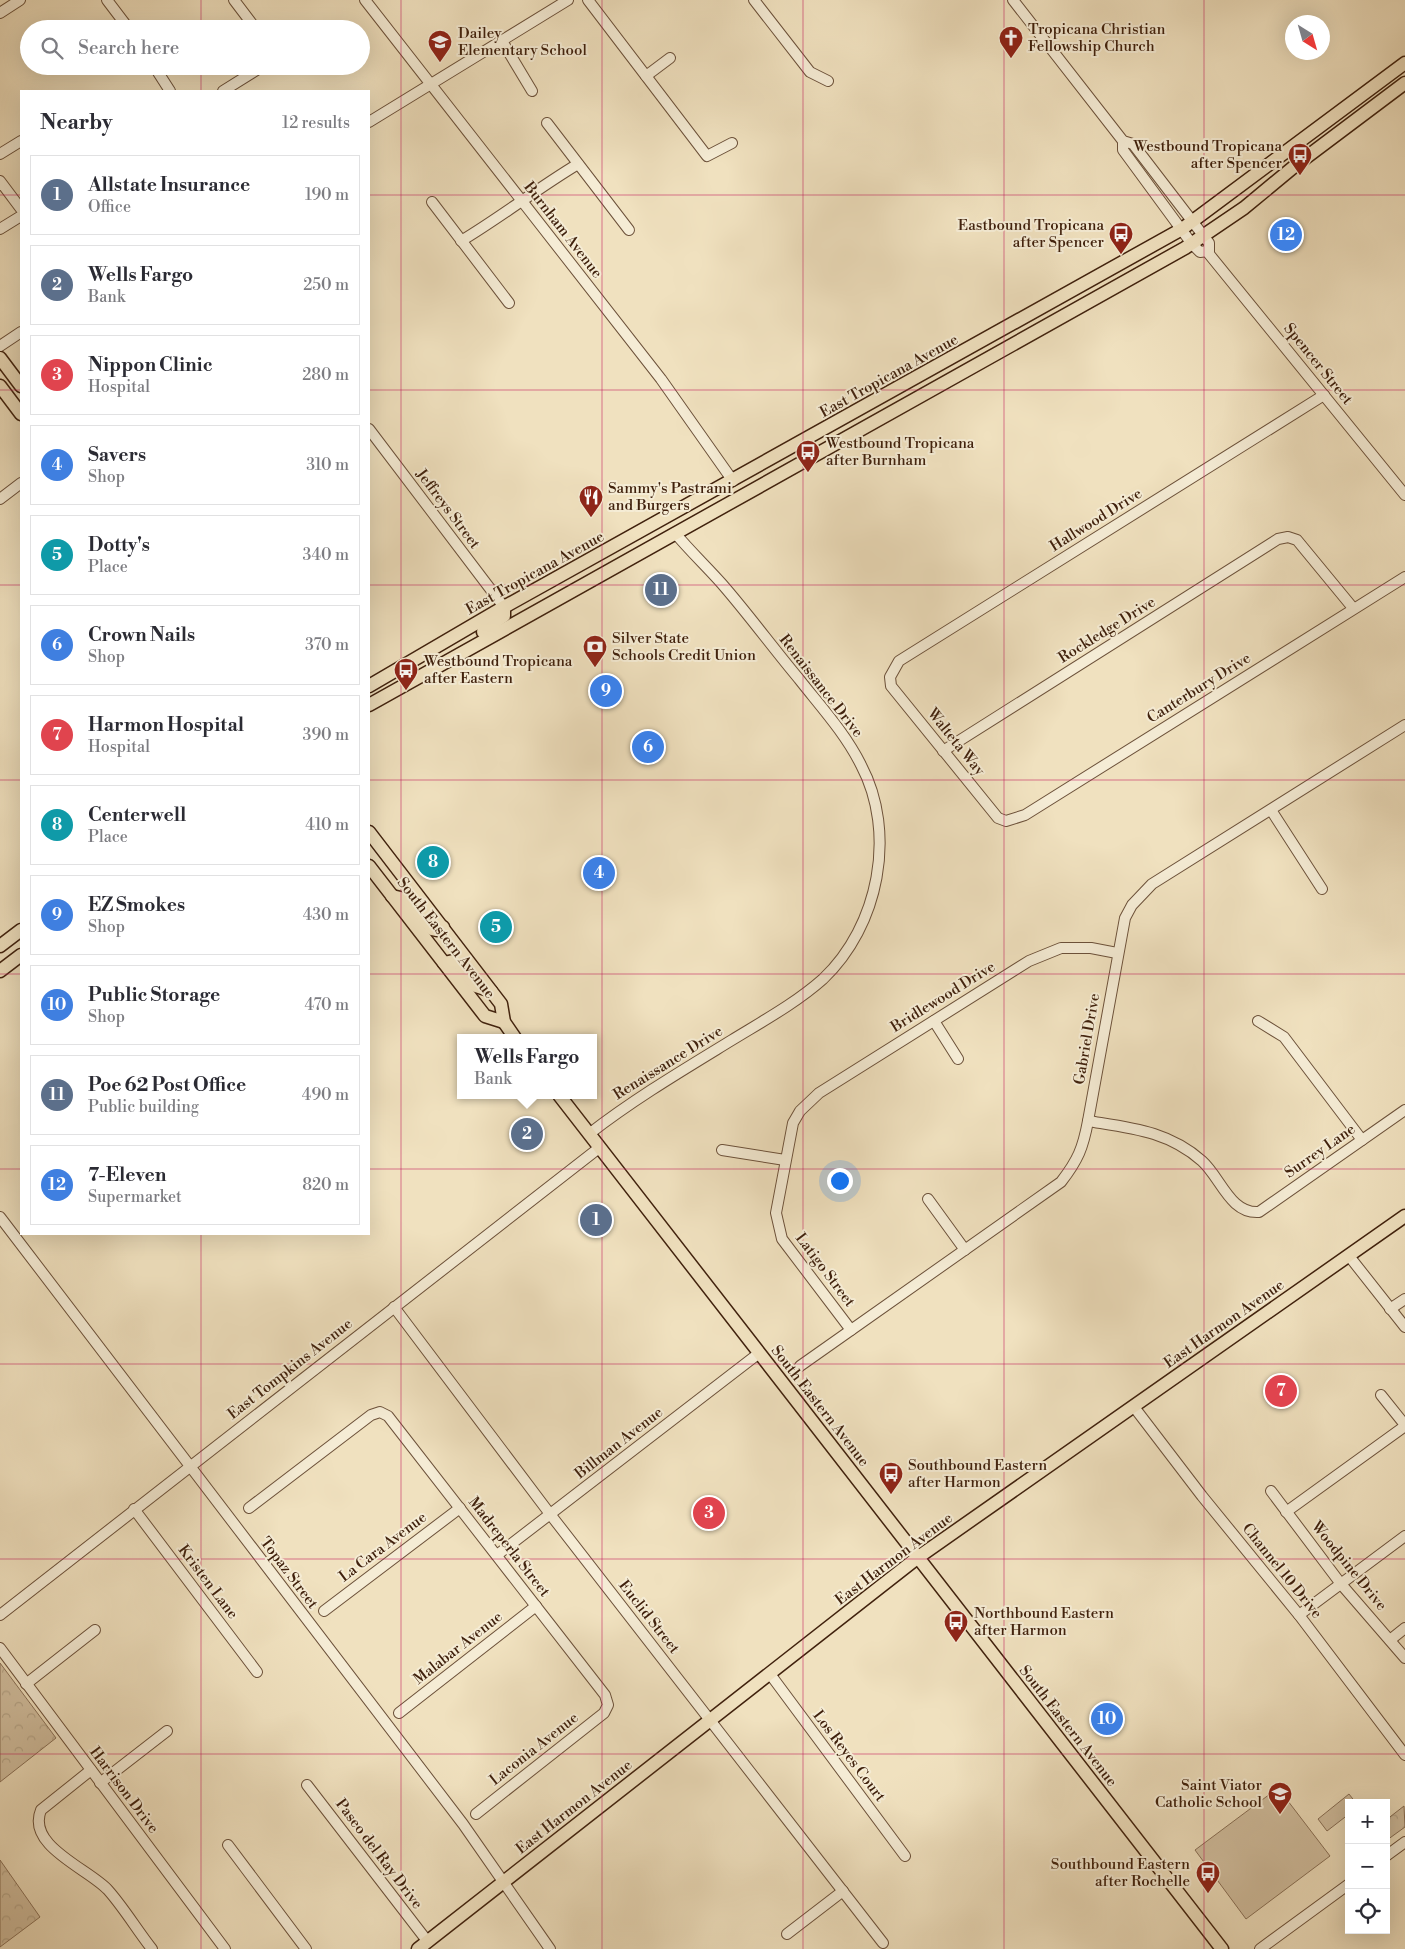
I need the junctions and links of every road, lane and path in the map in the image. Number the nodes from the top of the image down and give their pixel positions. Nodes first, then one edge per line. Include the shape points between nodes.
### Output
1 (20, 0) edge
2 (107, 0) edge
3 (234, 0) edge
4 (365, 0) edge
5 (568, 0) edge
6 (588, 0) edge
7 (754, 0) edge
8 (1013, 0) edge
9 (0, 12) edge
10 (122, 20) edge
11 (249, 20) edge
12 (502, 41) junction
13 (670, 58) dead end
14 (1405, 63) edge
15 (160, 75) edge
16 (249, 75) edge
17 (646, 76) junction
18 (1404, 80) edge
19 (828, 81) dead end
20 (431, 85) junction
21 (169, 90) edge
22 (225, 90) edge
23 (532, 91) dead end
24 (370, 121) edge
25 (547, 123) dead end
26 (20, 143) edge
27 (732, 143) dead end
28 (0, 154) edge
29 (578, 164) junction
30 (0, 181) edge
31 (432, 202) dead end
32 (521, 202) junction
33 (20, 208) edge
34 (20, 217) edge
35 (1188, 226) junction
36 (0, 229) edge
37 (630, 230) dead end
38 (1203, 237) junction
39 (461, 241) junction
40 (1192, 244) junction
41 (1208, 251) junction
42 (509, 302) dead end
43 (1017, 322) junction
44 (20, 333) edge
45 (0, 346) edge
46 (968, 350) junction
47 (0, 358) edge
48 (965, 372) junction
49 (20, 385) edge
50 (0, 386) edge
51 (1324, 394) junction
52 (901, 407) junction
53 (20, 413) edge
54 (370, 430) edge
55 (770, 461) junction
56 (733, 481) junction
57 (20, 484) edge
58 (1405, 495) edge
59 (0, 499) edge
60 (738, 499) junction
61 (705, 517) junction
62 (675, 533) junction
63 (1405, 576) edge
64 (548, 584) junction
65 (504, 608) junction
66 (1353, 608) junction
67 (518, 621) junction
68 (479, 642) junction
69 (890, 677) joint
70 (370, 685) edge
71 (370, 704) edge
72 (1405, 725) edge
73 (943, 751) junction
74 (1271, 810) junction
75 (1006, 821) joint
76 (370, 833) edge
77 (370, 867) edge
78 (1322, 889) dead end
79 (392, 896) junction
80 (443, 927) junction
81 (20, 931) edge
82 (0, 946) edge
83 (1117, 952) junction
84 (20, 956) edge
85 (444, 963) junction
86 (0, 971) edge
87 (491, 991) junction
88 (934, 1021) junction
89 (1258, 1021) dead end
90 (504, 1022) junction
91 (512, 1034) edge
92 (958, 1059) dead end
93 (562, 1099) edge
94 (1405, 1110) edge
95 (800, 1111) joint
96 (1088, 1121) junction
97 (589, 1134) junction
98 (1362, 1140) junction
99 (599, 1148) junction
100 (722, 1150) dead end
101 (785, 1160) junction
102 (928, 1199) dead end
103 (1405, 1216) edge
104 (0, 1217) edge
105 (965, 1250) junction
106 (1349, 1256) junction
107 (1405, 1299) edge
108 (394, 1307) junction
109 (1405, 1307) edge
110 (1393, 1312) junction
111 (1405, 1328) edge
112 (851, 1330) junction
113 (758, 1354) junction
114 (800, 1366) dead end
115 (1381, 1395) dead end
116 (1134, 1407) junction
117 (1405, 1426) edge
118 (189, 1466) junction
119 (1271, 1491) dead end
120 (249, 1508) dead end
121 (460, 1508) junction
122 (134, 1509) junction
123 (1286, 1512) junction
124 (550, 1514) junction
125 (1405, 1536) edge
126 (497, 1555) junction
127 (917, 1558) junction
128 (1341, 1584) junction
129 (536, 1606) junction
130 (324, 1610) dead end
131 (0, 1615) edge
132 (1299, 1615) junction
133 (1405, 1628) edge
134 (95, 1630) dead end
135 (1390, 1640) junction
136 (0, 1648) edge
137 (1405, 1658) edge
138 (257, 1672) dead end
139 (770, 1674) junction
140 (26, 1684) junction
141 (608, 1705) joint
142 (399, 1713) dead end
143 (711, 1720) junction
144 (167, 1731) dead end
145 (1405, 1755) edge
146 (91, 1770) junction
147 (100, 1783) junction
148 (308, 1785) dead end
149 (476, 1814) dead end
150 (1405, 1842) edge
151 (228, 1845) dead end
152 (1390, 1853) edge
153 (904, 1856) dead end
154 (504, 1882) junction
155 (1345, 1887) edge
156 (843, 1891) junction
157 (787, 1934) dead end
158 (883, 1943) dead end
159 (423, 1945) edge
160 (152, 1949) edge
161 (225, 1949) edge
162 (306, 1949) edge
163 (550, 1949) edge
164 (1222, 1949) edge
165 (1260, 1949) edge

1 - 9 street
2 - 10 street
3 - 11 street
4 - 20 street, Burnham Avenue
5 - 12 street
6 - 17 street
7 - 19 street via 810,72
8 - 35 street, Spencer Street via 1123,141 1133,144
12 - 20 street
12 - 23 street
13 - 17 street
14 - 35 main road, East Tropicana Avenue
15 - 21 street
16 - 22 street
17 - 27 street via 707,156
18 - 38 main road
20 - 24 street
20 - 32 street, Burnham Avenue
25 - 29 street
26 - 28 street
29 - 32 street
29 - 37 street
30 - 33 street
31 - 39 street
32 - 39 street
32 - 56 street, Burnham Avenue via 660,378
34 - 36 street
35 - 38 street, Spencer Street
35 - 40 street, Spencer Street
35 - 43 main road, East Tropicana Avenue
38 - 40 main road
38 - 41 street, Spencer Street via 1209,243
39 - 42 street
40 - 41 street, Spencer Street via 1200,252
40 - 48 main road
41 - 51 street, Spencer Street
43 - 46 main road, East Tropicana Avenue
43 - 48 main road via 998,341 972,359
44 - 45 street
46 - 52 main road via 960,363 920,389
46 - 55 main road, East Tropicana Avenue
47 - 49 main road
48 - 52 main road
50 - 53 main road
51 - 58 street, Spencer Street
51 - 69 street, Hallwood Drive via 899,661
52 - 60 main road
54 - 65 street, Jeffreys Street
55 - 56 main road, East Tropicana Avenue
55 - 60 main road via 762,474 740,488
56 - 61 main road via 732,490 711,503
56 - 64 main road, East Tropicana Avenue
57 - 59 street
60 - 61 main road
61 - 62 main road
62 - 67 main road
62 - 97 street, Renaissance Drive via 721,583 842,732 862,766 874,801 880,839 877,877 867,914 848,948 824,978 794,1001 628,1105
63 - 66 street, Canterbury Drive
64 - 65 main road, East Tropicana Avenue
64 - 67 main road via 542,597 517,612
65 - 68 main road via 504,616 484,629
65 - 70 main road, East Tropicana Avenue
66 - 73 street, Rockledge Drive via 1296,540 1288,537 1278,539
66 - 75 street, Canterbury Drive via 1025,815
67 - 68 main road
68 - 71 main road
69 - 73 street, Walteta Way via 896,694
72 - 74 street, Gabriel Drive
73 - 75 street, Walteta Way via 998,818
74 - 78 street
74 - 83 street, Gabriel Drive via 1152,884 1132,905 1125,918
76 - 80 main road, South Eastern Avenue
77 - 79 main road, South Eastern Avenue
79 - 80 main road via 409,900 432,929
79 - 85 main road, South Eastern Avenue
80 - 87 main road, South Eastern Avenue
81 - 82 main road
83 - 88 street, Bridlewood Drive via 1061,948 1029,961
83 - 96 street, Gabriel Drive
84 - 86 main road
85 - 87 main road via 452,961 459,964 476,986
85 - 90 main road, South Eastern Avenue via 485,1016
87 - 90 main road, South Eastern Avenue via 501,1004
88 - 92 street
88 - 95 street, Bridlewood Drive via 819,1093
89 - 98 street via 1284,1037
90 - 91 main road, South Eastern Avenue
93 - 97 main road, South Eastern Avenue
94 - 98 street, Surrey Lane
95 - 101 street, Latigo Street via 793,1123
96 - 98 street, Surrey Lane via 1149,1131 1176,1143 1204,1163 1236,1204 1250,1212 1259,1212
96 - 105 street, Gabriel Drive via 1083,1148 1061,1182
97 - 99 main road, South Eastern Avenue
99 - 108 street, East Tompkins Avenue
99 - 113 main road, South Eastern Avenue
100 - 101 street
101 - 112 street, Latigo Street via 776,1213 782,1238
102 - 105 street
103 - 106 main road, East Harmon Avenue
104 - 118 street, Topaz Street
105 - 112 street, Gabriel Drive
106 - 110 street
106 - 116 main road, East Harmon Avenue
107 - 110 street
108 - 118 street, East Tompkins Avenue
108 - 124 street, Euclid Street
109 - 110 street
110 - 111 street
112 - 114 street, Gabriel Drive
113 - 124 street, Billman Avenue
113 - 127 main road, South Eastern Avenue
115 - 117 street
116 - 127 main road, East Harmon Avenue
116 - 132 street, Channel 10 Drive
117 - 123 street
118 - 122 street, East Tompkins Avenue
118 - 154 street, Topaz Street
119 - 123 street, Woodpine Drive
120 - 121 street, Madreperla Street via 371,1415 380,1412 388,1416
121 - 126 street, Madreperla Street
121 - 130 street, La Cara Avenue
122 - 131 street, East Tompkins Avenue
122 - 138 street, Kristen Lane
123 - 128 street, Woodpine Drive
124 - 126 street, Billman Avenue
124 - 143 street, Euclid Street
125 - 128 street
126 - 129 street, Madreperla Street
127 - 139 main road, East Harmon Avenue
127 - 164 main road, South Eastern Avenue
128 - 132 street
128 - 135 street, Woodpine Drive
129 - 141 street, Madreperla Street via 605,1695
129 - 142 street, Malabar Avenue
132 - 145 street, Channel 10 Drive
133 - 135 street
134 - 140 street
135 - 137 street, Woodpine Drive
136 - 140 street, Harrison Drive
139 - 143 main road, East Harmon Avenue
139 - 153 street, Los Reyes Court
140 - 146 street, Harrison Drive
141 - 149 street, Laconia Avenue via 604,1713
143 - 154 main road, East Harmon Avenue
143 - 156 street, Euclid Street
144 - 147 street
146 - 147 street, Harrison Drive
146 - 160 street via 41,1810 38,1828 63,1858 108,1890
147 - 161 street, Harrison Drive
148 - 159 street, Paseo del Ray Drive
150 - 152 street
151 - 162 street
154 - 159 main road, East Harmon Avenue
154 - 163 street, Topaz Street
155 - 165 street
156 - 157 street
156 - 158 street, Euclid Street

